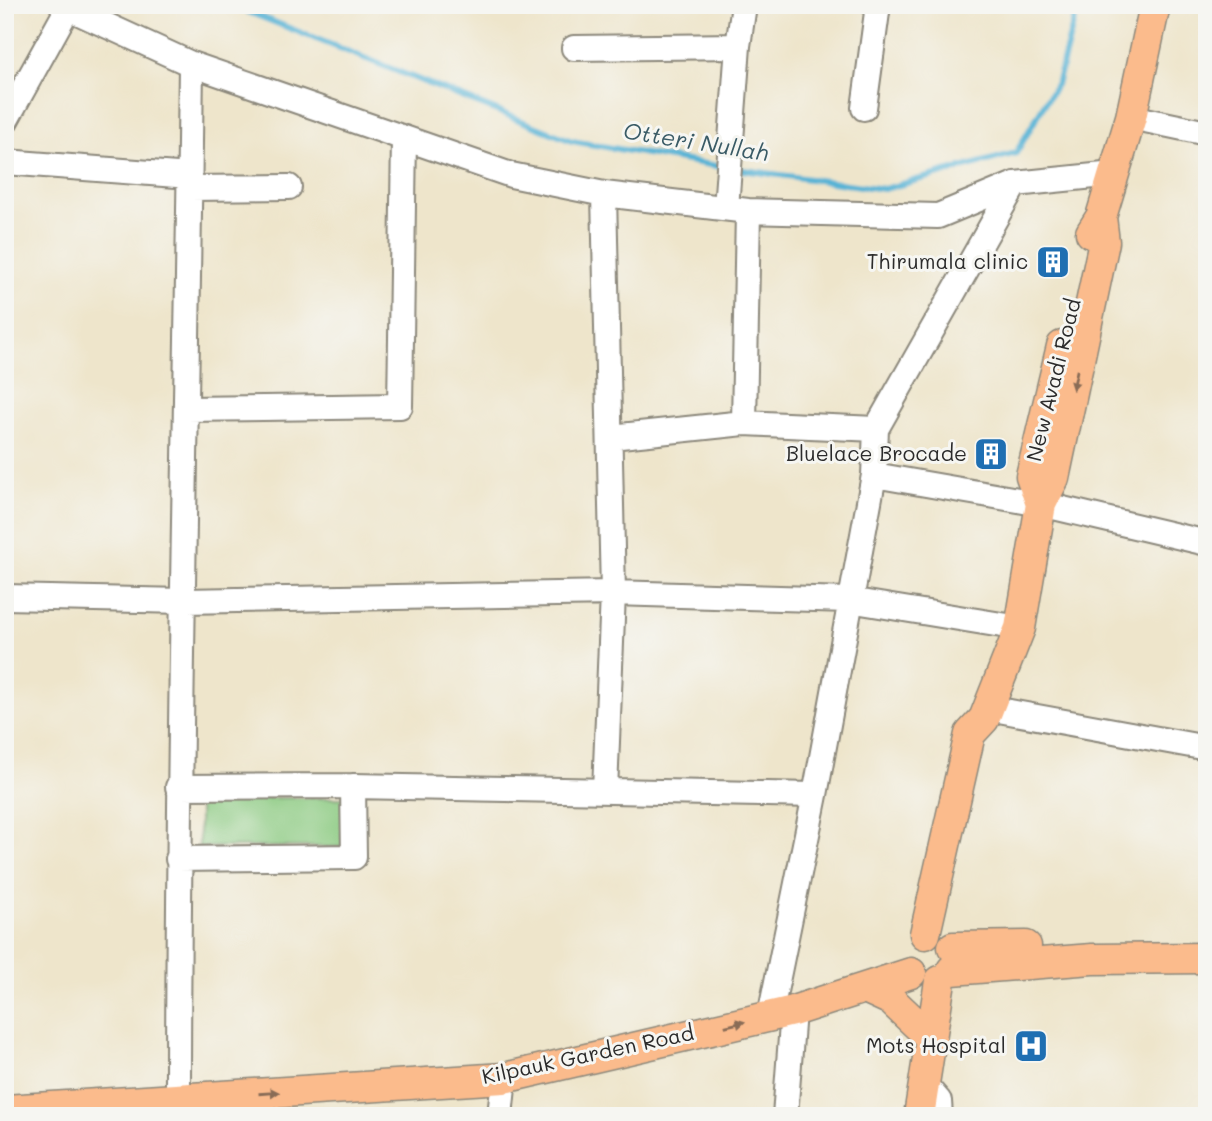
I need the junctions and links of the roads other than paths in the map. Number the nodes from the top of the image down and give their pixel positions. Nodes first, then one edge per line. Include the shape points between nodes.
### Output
1 (744, 5) edge
2 (878, 5) edge
3 (1155, 5) edge
4 (65, 7) edge
5 (738, 46) junction
6 (574, 48) dead end
7 (191, 64) junction
8 (864, 108) dead end
9 (1131, 117) junction
10 (5, 122) edge
11 (1207, 133) edge
12 (404, 138) junction
13 (5, 162) edge
14 (1114, 174) junction
15 (190, 182) junction
16 (1015, 184) junction
17 (289, 187) dead end
18 (604, 194) junction
19 (734, 203) junction
20 (187, 409) junction
21 (744, 423) junction
22 (876, 429) junction
23 (611, 437) junction
24 (874, 475) junction
25 (1041, 504) junction
26 (1207, 542) edge
27 (613, 593) junction
28 (5, 597) edge
29 (849, 600) junction
30 (184, 601) junction
31 (1020, 628) junction
32 (986, 714) junction
33 (1207, 748) edge
34 (353, 786) junction
35 (178, 787) junction
36 (605, 791) junction
37 (815, 795) junction
38 (178, 859) junction
39 (1207, 941) edge
40 (1207, 958) edge
41 (934, 960) junction
42 (865, 988) junction
43 (782, 1014) junction
44 (929, 1036) junction
45 (504, 1077) junction
46 (925, 1085) junction
47 (178, 1099) junction
48 (5, 1110) edge
49 (500, 1116) edge
50 (785, 1116) edge
51 (919, 1116) edge
52 (940, 1116) edge

1 - 5 street
2 - 8 street
3 - 9 main road, New Avadi Road
4 - 7 street
4 - 10 street
5 - 6 street
5 - 19 street via 730,154
7 - 12 street
7 - 15 street
9 - 11 street
9 - 14 main road, New Avadi Road
12 - 18 street via 511,175
12 - 20 street via 400,406
13 - 15 street
14 - 16 street
14 - 25 main road, New Avadi Road via 1101,217 1088,237 1031,476
15 - 17 street
15 - 20 street
16 - 19 street via 938,216
16 - 22 street
18 - 19 street
18 - 23 street
19 - 21 street
20 - 30 street
21 - 22 street
21 - 23 street
22 - 24 street
23 - 27 street
24 - 25 street
24 - 29 street
25 - 26 street
25 - 31 main road, New Avadi Road
27 - 29 street
27 - 30 street
27 - 36 street
28 - 30 street
29 - 31 street
29 - 37 street
30 - 35 street
31 - 32 main road, New Avadi Road
32 - 33 street
32 - 41 main road, New Avadi Road via 970,734
34 - 35 street
34 - 36 street
34 - 38 street via 354,858
35 - 38 street
36 - 37 street
37 - 43 street
38 - 47 street
39 - 41 main road, Kilpauk Garden Road
40 - 41 main road, Kilpauk Garden Road
41 - 42 main road, Kilpauk Garden Road
41 - 44 main road, New Avadi Road
42 - 43 main road, Kilpauk Garden Road
42 - 44 main road via 891,999
45 -> 43 main road, Kilpauk Garden Road
43 - 50 street
44 - 46 main road, New Avadi Road
47 -> 45 main road, Kilpauk Garden Road
45 - 49 street
46 - 51 main road, New Avadi Road
46 - 52 street via 939,1101
47 - 48 main road, Kilpauk Garden Road

